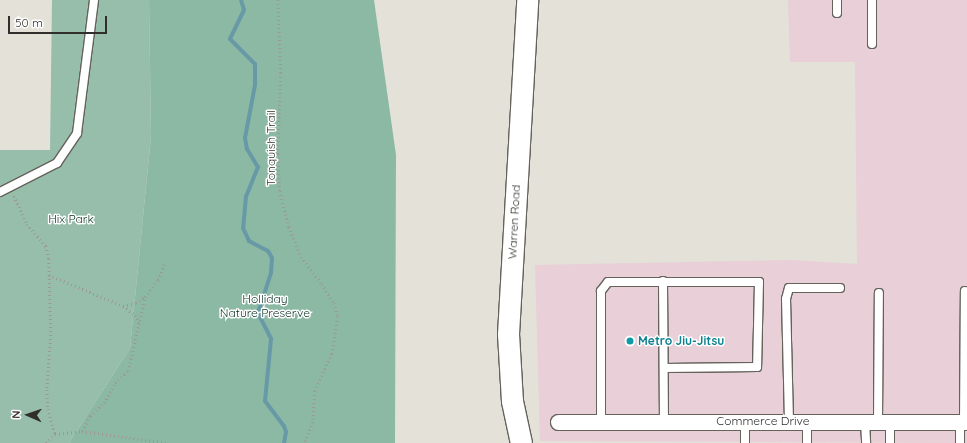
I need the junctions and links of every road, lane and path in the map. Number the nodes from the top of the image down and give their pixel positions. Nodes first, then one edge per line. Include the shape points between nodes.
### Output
1 (94, 0) edge
2 (278, 0) edge
3 (527, 0) edge
4 (837, 0) edge
5 (872, 0) edge
6 (837, 13) dead end
7 (872, 44) dead end
8 (0, 184) edge
9 (11, 185) junction
10 (0, 192) edge
11 (165, 262) dead end
12 (49, 275) junction
13 (663, 281) junction
14 (840, 288) dead end
15 (965, 291) dead end
16 (879, 293) dead end
17 (145, 297) junction
18 (123, 306) junction
19 (140, 325) junction
20 (664, 368) junction
21 (789, 421) junction
22 (807, 421) junction
23 (878, 421) junction
24 (558, 422) dead end
25 (601, 422) junction
26 (664, 422) junction
27 (745, 422) junction
28 (964, 422) edge
29 (82, 431) junction
30 (55, 434) junction
31 (46, 443) edge
32 (167, 443) edge
33 (305, 443) edge
34 (521, 443) edge
35 (745, 443) edge
36 (807, 443) edge
37 (866, 443) edge
38 (890, 443) edge
39 (960, 443) edge

1 - 9 lane via 77,133 57,163
2 - 33 path, Tonquish Trail via 281,73 278,154 280,191 300,257 326,290 338,317 332,354 315,391 313,422
3 - 34 main road, Warren Road via 508,334 512,401
4 - 6 lane
5 - 7 lane
8 - 9 lane
9 - 10 lane
9 - 12 path via 27,224 46,246
11 - 17 path via 158,280
12 - 18 path
12 - 30 path via 51,335 47,390 48,408
13 - 20 lane
13 - 20 lane via 759,282 757,367
13 - 25 lane via 608,282 601,291
14 - 21 lane via 789,288 786,299
15 - 28 lane
16 - 23 lane
17 - 18 path via 136,303
17 - 19 path
18 - 19 path via 135,315
19 - 29 path via 128,371 115,383 104,403 90,416
20 - 26 lane
21 - 22 street, Commerce Drive
21 - 27 street, Commerce Drive
22 - 23 street, Commerce Drive
22 - 36 lane
23 - 28 street, Commerce Drive
23 - 37 lane
23 - 38 lane
24 - 25 street, Commerce Drive
25 - 26 street, Commerce Drive
26 - 27 street, Commerce Drive
27 - 35 lane
28 - 39 lane
29 - 30 path
29 - 32 path
30 - 31 path

